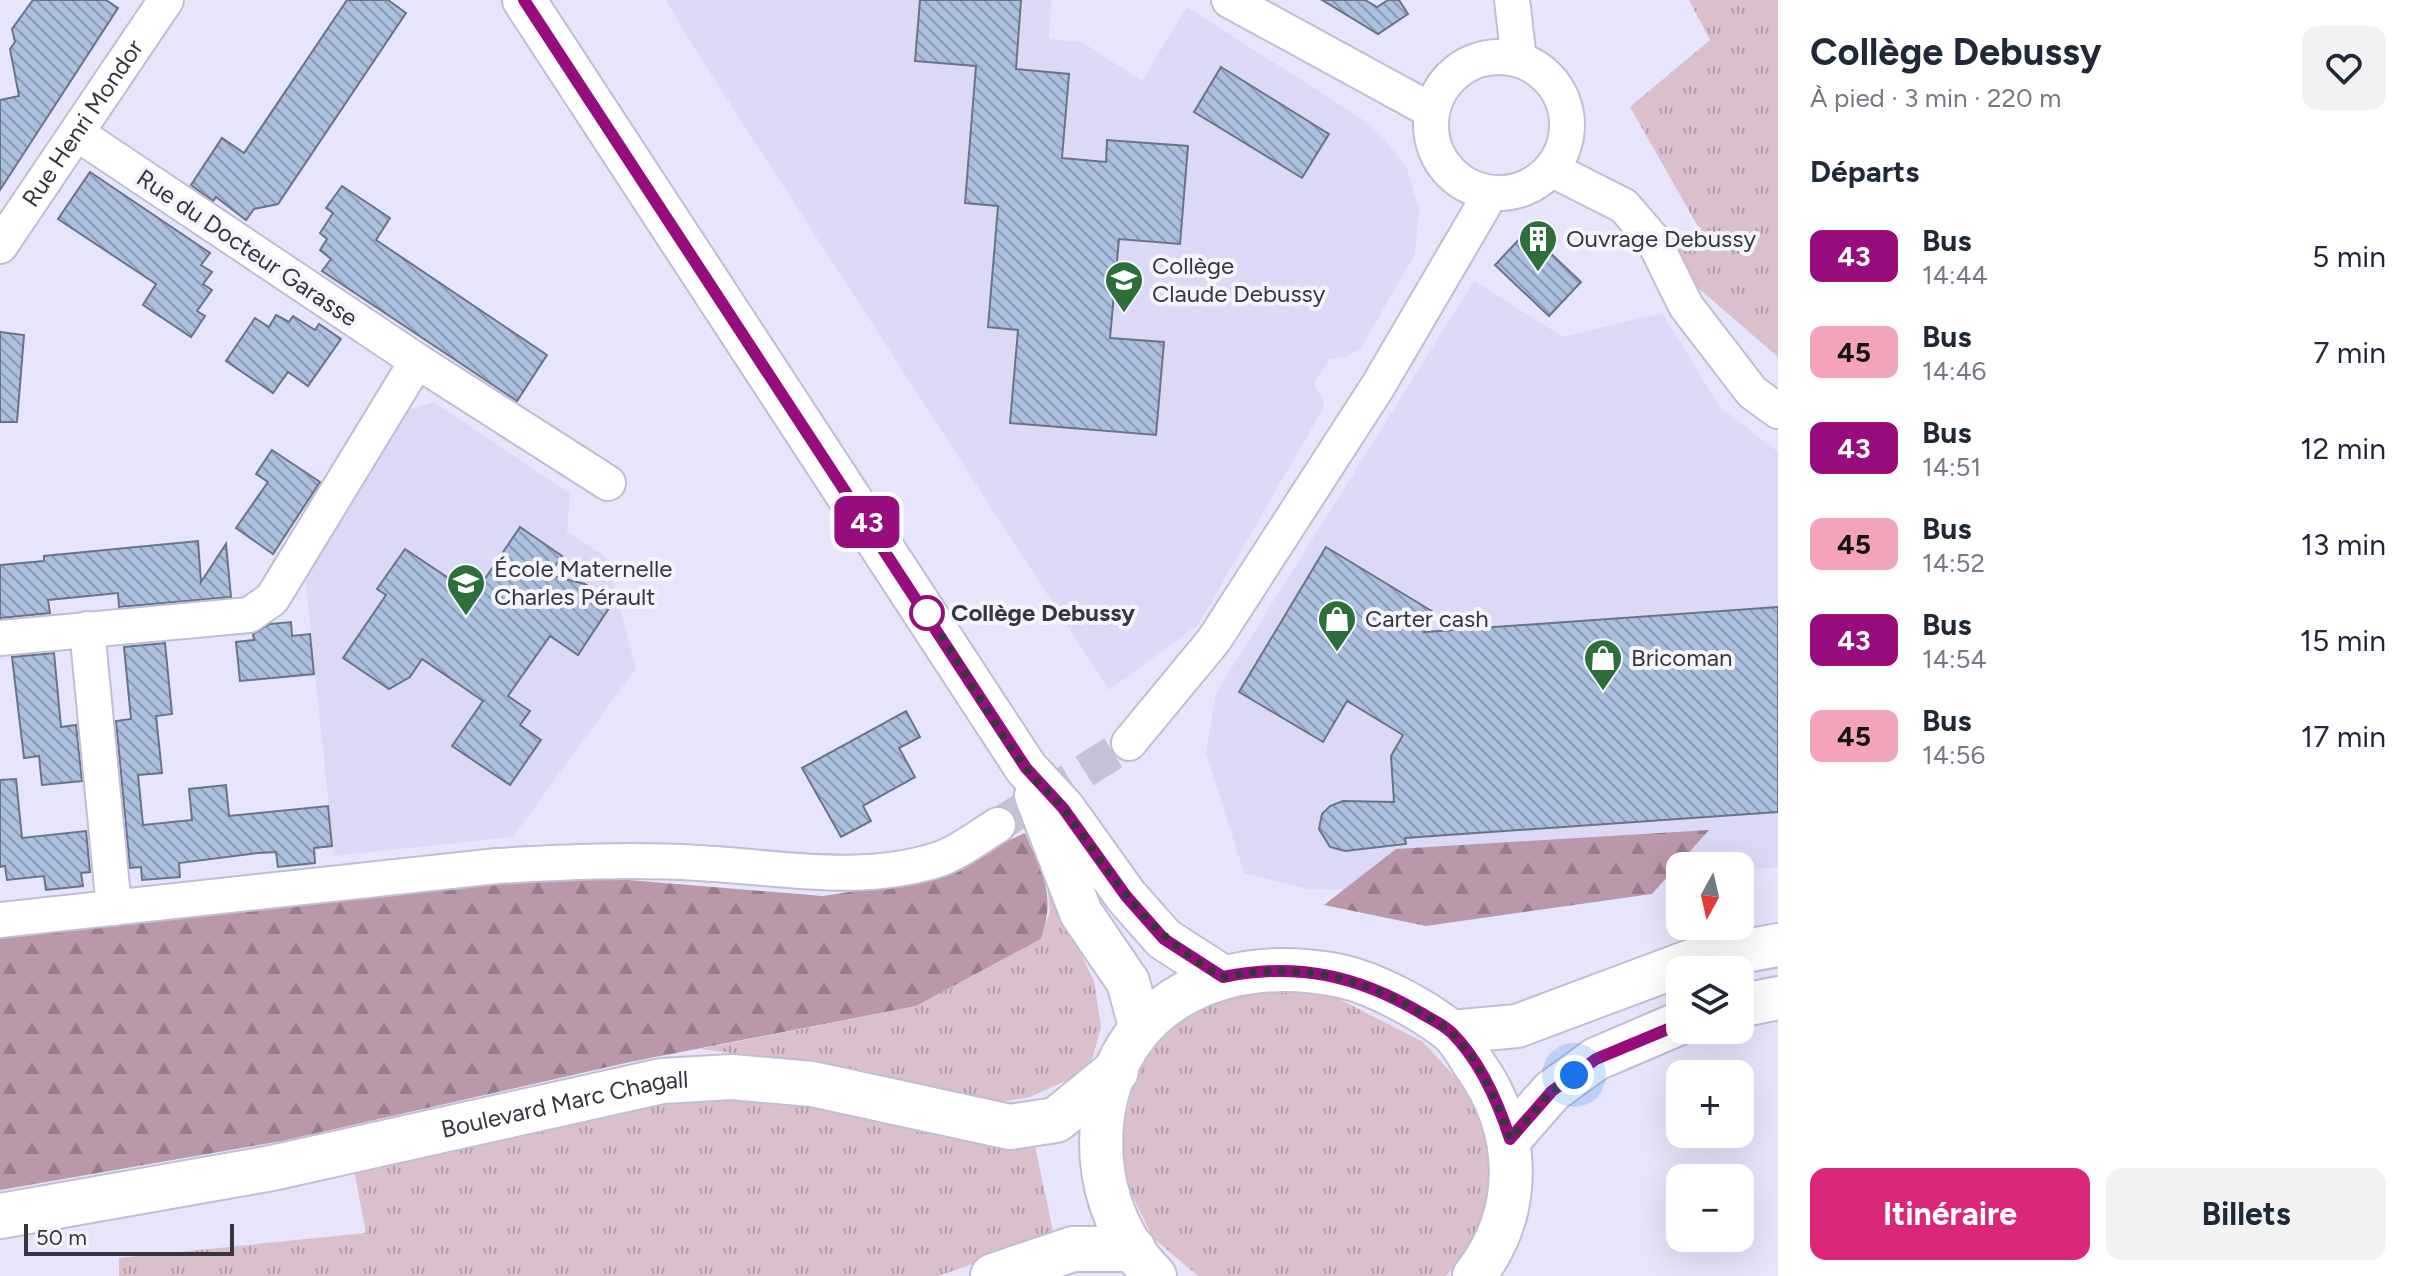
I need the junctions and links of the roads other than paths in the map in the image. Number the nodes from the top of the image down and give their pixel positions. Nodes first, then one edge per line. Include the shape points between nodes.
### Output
1 (166, 0) edge
2 (524, 0) edge
3 (1229, 0) edge
4 (1512, 0) edge
5 (1519, 60) junction
6 (1432, 111) junction
7 (78, 134) junction
8 (1551, 169) junction
9 (1491, 193) junction
10 (0, 246) edge
11 (417, 361) junction
12 (1778, 411) edge
13 (608, 483) dead end
14 (87, 629) junction
15 (0, 638) edge
16 (1129, 743) tunnel mouth
17 (1026, 768) junction
18 (998, 825) tunnel mouth
19 (114, 908) junction
20 (0, 920) edge
21 (1778, 945) edge
22 (1223, 977) junction
23 (1778, 998) edge
24 (1754, 1003) edge
25 (1140, 1026) junction
26 (1666, 1029) edge
27 (1451, 1032) junction
28 (1116, 1071) junction
29 (1510, 1139) junction
30 (0, 1216) edge
31 (1144, 1262) edge
32 (993, 1276) edge
33 (1474, 1276) edge

1 - 7 street, Rue Henri Mondor
2 - 17 main road
3 - 6 street
4 - 5 street
5 - 6 street via 1474,61 1455,72
5 - 8 street via 1555,86 1564,106 1565,139
6 - 9 street via 1437,155 1450,174
7 - 10 street, Rue Henri Mondor
7 - 11 street, Rue du Docteur Garasse
8 - 9 street via 1513,192
8 - 12 street via 1624,206 1654,241 1686,306 1752,392
9 - 16 street via 1378,386 1214,640
11 - 13 street, Rue du Docteur Garasse
11 - 14 street via 272,599 249,615
14 - 15 street
14 - 19 street
17 - 22 main road via 1164,939
17 - 25 main road via 1081,913 1123,970
18 - 19 street via 943,858 883,873 826,875 701,863 572,862
19 - 20 street
21 - 27 main road via 1691,961 1517,1026
22 - 25 main road via 1173,998
22 - 27 main road via 1294,970 1343,977 1399,1000
23 - 24 main road
25 - 28 main road
26 - 29 main road via 1596,1059 1552,1091
27 - 29 main road via 1482,1075
28 - 30 highway, Boulevard Marc Chagall via 1056,1120 1010,1127 812,1084 732,1077 662,1081 287,1165
28 - 31 main road via 1099,1145 1113,1216
29 - 33 main road via 1511,1193 1500,1230
31 - 32 highway via 1073,1249

